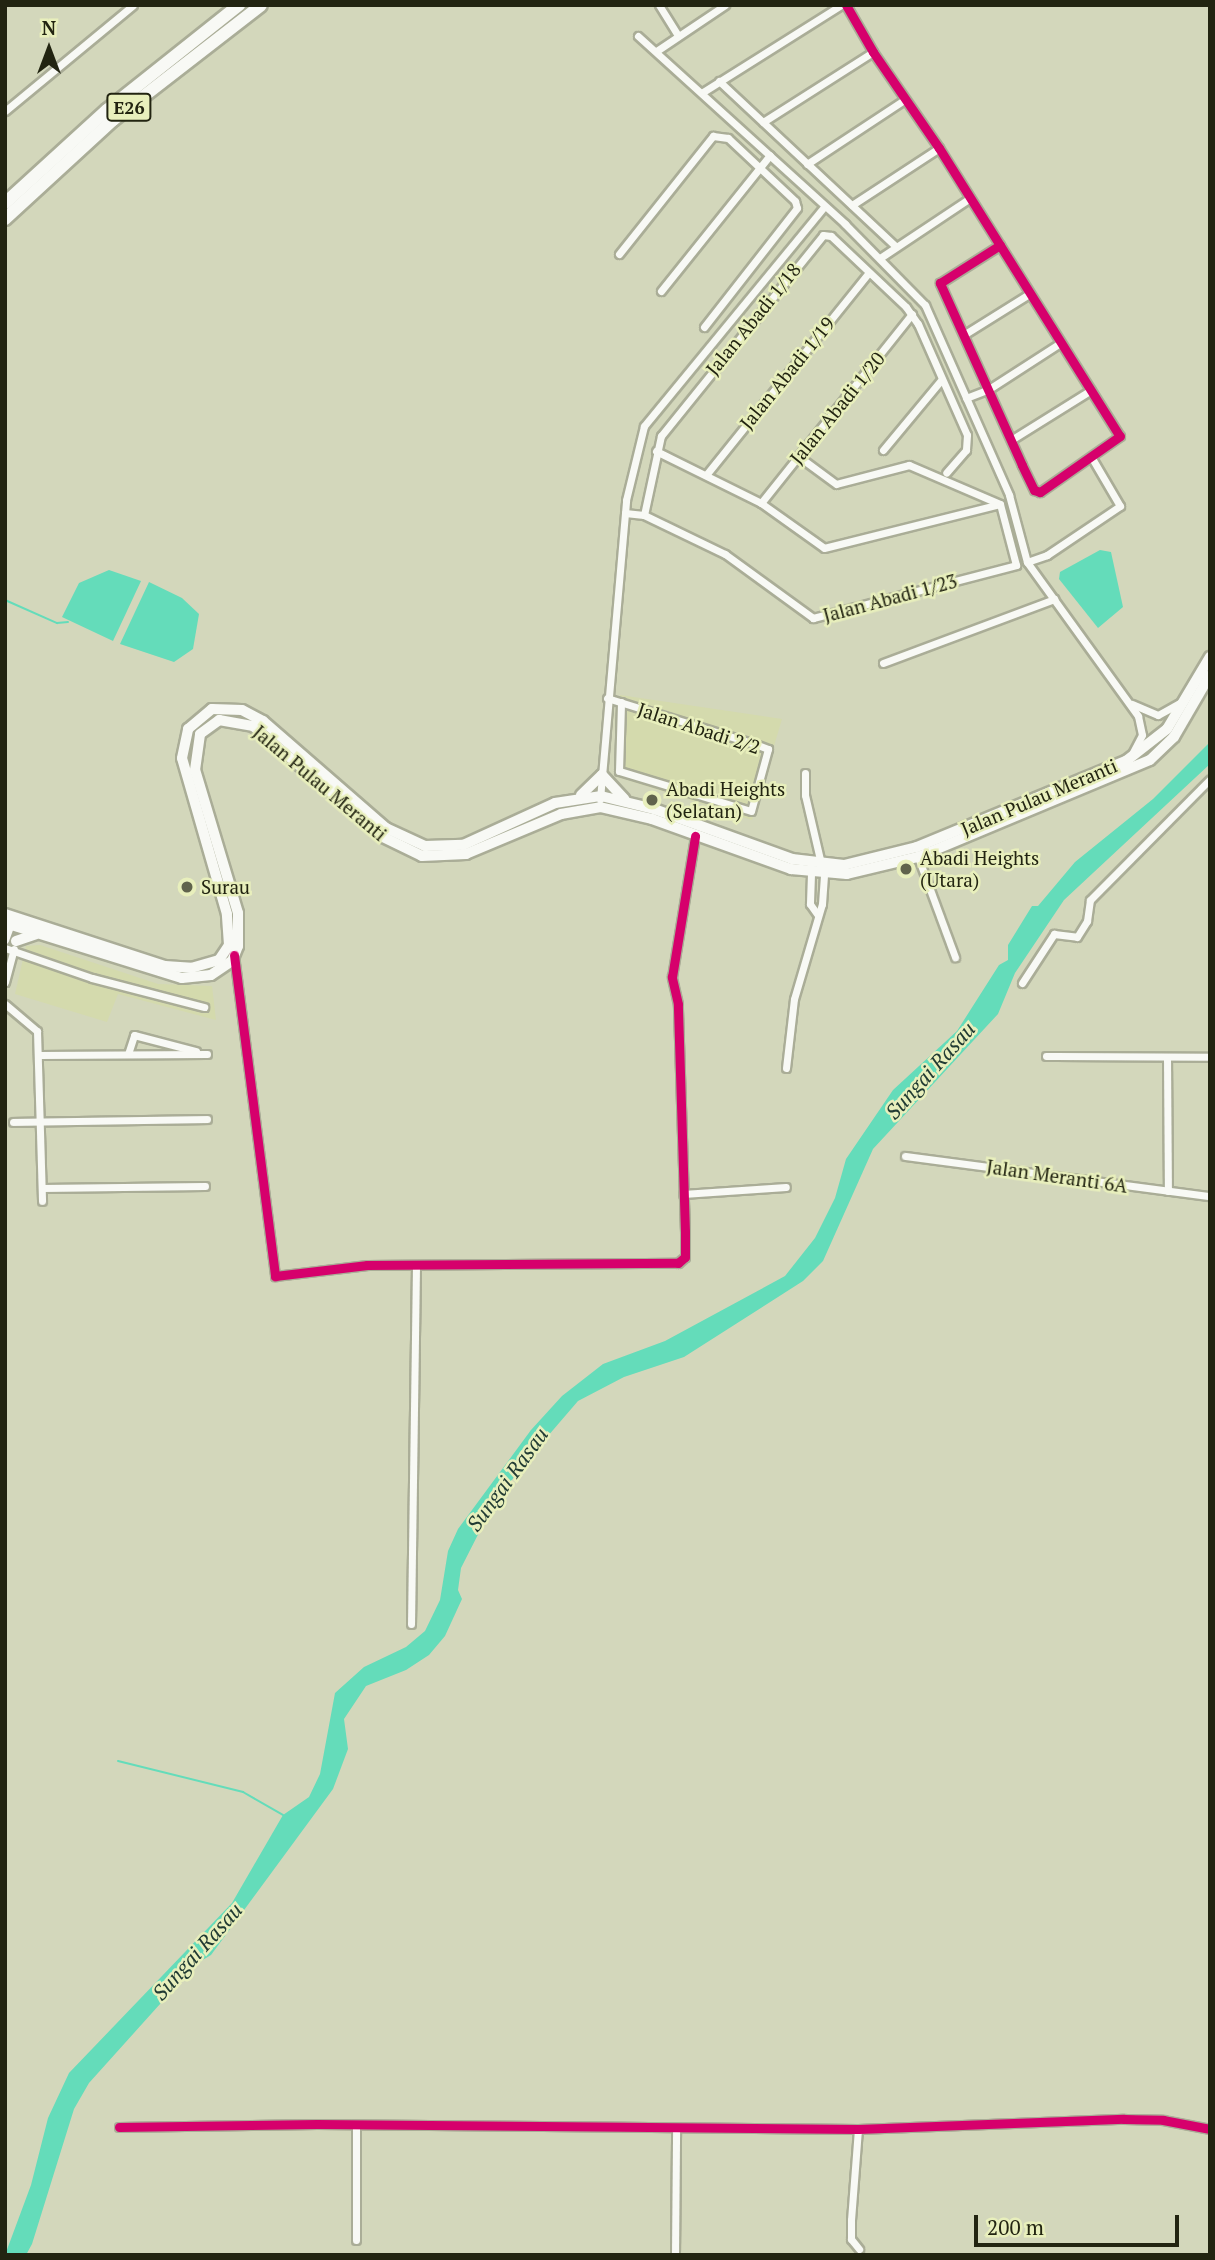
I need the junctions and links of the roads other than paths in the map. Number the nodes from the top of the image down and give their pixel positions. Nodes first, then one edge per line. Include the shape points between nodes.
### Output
1 (133, 5) edge
2 (239, 5) edge
3 (261, 5) edge
4 (659, 5) edge
5 (725, 5) edge
6 (841, 5) edge
7 (846, 5) edge
8 (678, 35) junction
9 (638, 36) dead end
10 (658, 50) junction
11 (873, 52) junction
12 (719, 81) junction
13 (703, 92) junction
14 (904, 100) junction
15 (5, 111) edge
16 (763, 122) junction
17 (939, 148) junction
18 (770, 155) junction
19 (807, 164) junction
20 (759, 168) junction
21 (970, 198) junction
22 (5, 203) edge
23 (852, 205) junction
24 (824, 207) junction
25 (5, 219) edge
26 (894, 245) junction
27 (1000, 246) junction
28 (619, 254) dead end
29 (880, 258) junction
30 (869, 272) junction
31 (661, 290) dead end
32 (1029, 294) junction
33 (912, 314) junction
34 (704, 327) dead end
35 (965, 334) junction
36 (1060, 343) junction
37 (942, 379) junction
38 (989, 389) junction
39 (1091, 390) junction
40 (966, 398) junction
41 (1011, 440) junction
42 (883, 450) dead end
43 (656, 451) junction
44 (798, 456) junction
45 (1092, 458) junction
46 (946, 473) dead end
47 (706, 475) junction
48 (761, 503) junction
49 (1000, 504) junction
50 (625, 513) junction
51 (644, 515) junction
52 (1027, 562) junction
53 (1054, 599) junction
54 (1210, 657) edge
55 (883, 663) dead end
56 (1210, 674) edge
57 (607, 698) junction
58 (1184, 699) junction
59 (621, 702) junction
60 (1132, 704) junction
61 (1126, 761) junction
62 (805, 773) dead end
63 (602, 775) junction
64 (1210, 779) edge
65 (573, 798) junction
66 (600, 802) junction
67 (630, 802) junction
68 (695, 836) junction
69 (918, 857) junction
70 (822, 870) junction
71 (811, 874) junction
72 (817, 914) junction
73 (13, 921) edge
74 (38, 934) junction
75 (10, 945) edge
76 (234, 955) junction
77 (955, 957) dead end
78 (5, 982) edge
79 (1022, 983) dead end
80 (5, 1004) edge
81 (204, 1007) dead end
82 (128, 1054) junction
83 (39, 1055) junction
84 (1046, 1056) dead end
85 (1167, 1057) junction
86 (1210, 1057) edge
87 (786, 1068) dead end
88 (207, 1119) dead end
89 (41, 1121) junction
90 (13, 1122) dead end
91 (905, 1156) dead end
92 (205, 1186) dead end
93 (786, 1186) dead end
94 (42, 1188) junction
95 (1168, 1191) junction
96 (684, 1194) junction
97 (1210, 1196) edge
98 (42, 1201) dead end
99 (416, 1265) junction
100 (411, 1624) dead end
101 (356, 2124) junction
102 (118, 2127) dead end
103 (676, 2129) junction
104 (858, 2129) junction
105 (1210, 2129) edge
106 (356, 2239) dead end
107 (859, 2249) dead end
108 (675, 2255) edge

1 - 15 street
2 - 22 highway, E26 via 107,110
3 - 25 highway, E26 via 113,120
4 - 8 street
5 - 8 street
6 - 12 street
7 - 11 street
8 - 10 street
9 - 10 street
10 - 13 street
11 - 14 street
11 - 16 street
12 - 13 street
12 - 16 street
13 - 18 street
14 - 17 street
14 - 19 street
16 - 19 street
17 - 21 street
17 - 23 street
18 - 20 street
18 - 24 street
19 - 23 street
20 - 28 street via 728,138 713,136
20 - 31 street
20 - 34 street via 795,201 794,216
21 - 26 street
21 - 27 street
23 - 26 street
24 - 29 street
24 - 50 street via 644,426
26 - 29 street
27 - 32 street
27 - 35 street via 940,283
29 - 40 street via 925,305
30 - 33 street, Jalan Abadi 1/18
30 - 43 street, Jalan Abadi 1/18 via 831,236 818,237 681,409
30 - 47 street, Jalan Abadi 1/19
32 - 35 street
32 - 36 street
33 - 37 street
33 - 44 street, Jalan Abadi 1/20
35 - 38 street
36 - 38 street
36 - 39 street
37 - 42 street
37 - 46 street via 968,443
38 - 40 street
38 - 41 street
39 - 41 street
39 - 45 street via 1120,436
40 - 52 street via 1009,495
41 - 45 street via 1034,490 1040,492
43 - 47 street
43 - 51 street, Jalan Abadi 1/18
44 - 48 street, Jalan Abadi 1/20
44 - 49 street via 836,484 909,465
45 - 52 street via 1120,502 1118,510 1040,559
47 - 48 street
48 - 49 street via 824,548
49 - 51 street, Jalan Abadi 1/23 via 1016,565 813,618 725,554
50 - 51 street, Jalan Abadi 1/23
50 - 57 street
52 - 53 street
53 - 55 street
53 - 60 street
54 - 58 main road, Jalan Pulau Meranti
56 - 69 main road, Jalan Pulau Meranti via 1174,737 1150,760
57 - 59 street, Jalan Abadi 2/2
57 - 63 street
58 - 60 street via 1158,715
58 - 61 main road, Jalan Pulau Meranti via 1167,729
59 - 59 street, Jalan Abadi 2/2 via 619,771 749,812 768,749
60 - 61 street via 1142,735
61 - 70 main road, Jalan Pulau Meranti via 917,847 867,863
62 - 70 street via 805,795
63 - 65 main road via 591,790
63 - 66 street
63 - 67 main road via 615,794
64 - 79 street via 1090,900 1087,921 1077,937 1054,934
65 - 66 main road, Jalan Pulau Meranti
65 - 73 main road, Jalan Pulau Meranti via 463,845 425,846 386,828 263,720 242,710 212,709 188,729 183,758 223,892 229,932 225,953 203,967 165,966
66 - 67 main road, Jalan Pulau Meranti
66 - 68 main road, Jalan Pulau Meranti
66 - 76 main road, Jalan Pulau Meranti via 466,854 422,856 383,837 253,726 219,720 200,734 195,770 238,913
67 - 70 main road, Jalan Pulau Meranti
68 - 71 main road, Jalan Pulau Meranti
68 - 96 street via 672,978 678,1004
69 - 70 main road, Jalan Pulau Meranti via 871,872
69 - 77 street
70 - 71 main road, Jalan Pulau Meranti
70 - 72 street
71 - 72 street via 810,904
72 - 87 street via 794,999
73 - 74 main road
73 - 75 street
74 - 75 main road
74 - 76 main road via 182,978 211,975
75 - 78 street
75 - 81 street via 92,978
76 - 99 street via 253,1074 275,1276
80 - 83 street via 37,1031
82 - 82 street via 181,1054 207,1054 134,1035
82 - 83 street
83 - 89 street
84 - 85 street
85 - 86 street
85 - 95 street
88 - 89 street
89 - 90 street
89 - 94 street
91 - 95 street, Jalan Meranti 6A
92 - 94 street
93 - 96 street
94 - 98 street
95 - 97 street, Jalan Meranti 6A
96 - 99 street via 685,1256 678,1263
99 - 100 street
101 - 102 street
101 - 103 street
101 - 106 street
103 - 104 street
103 - 108 street
104 - 105 street via 1124,2119 1163,2120
104 - 107 street via 851,2239

